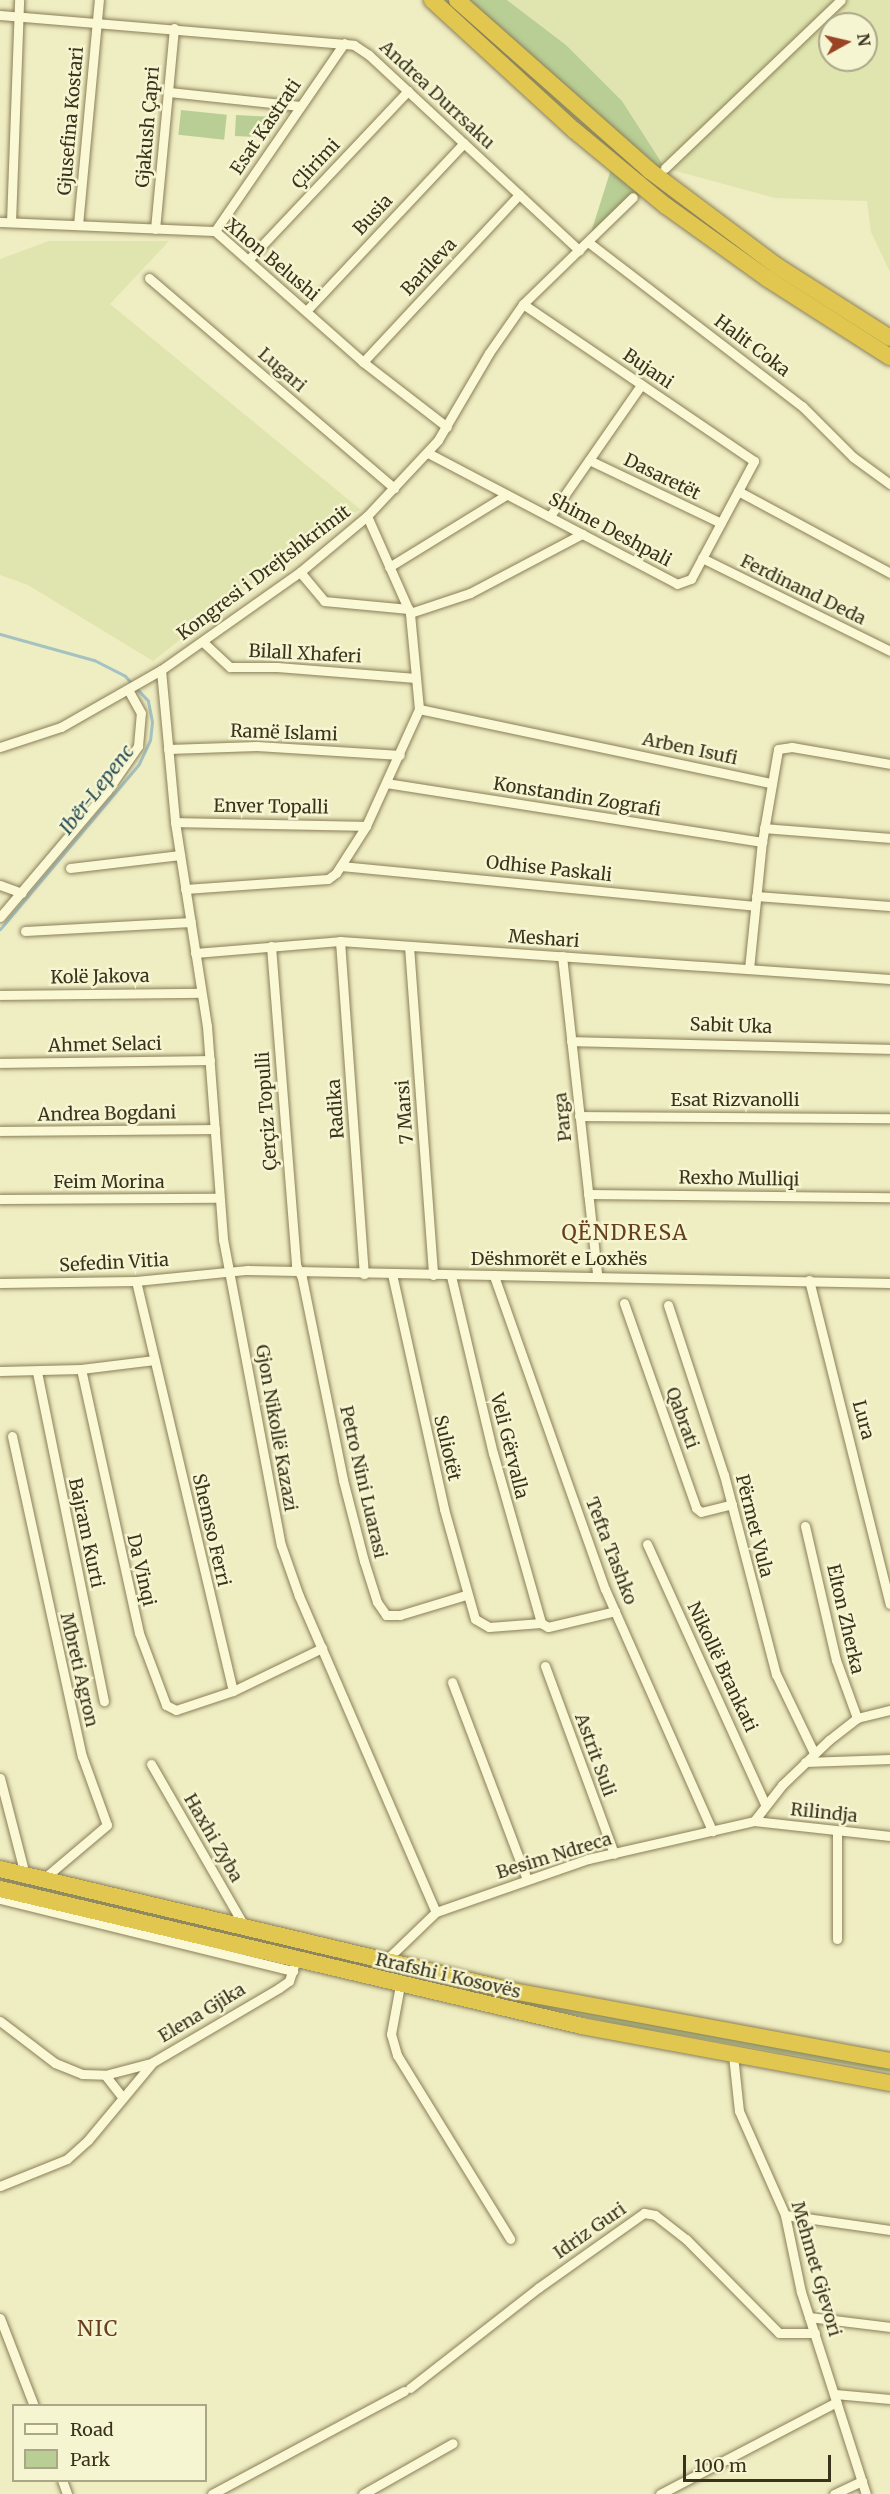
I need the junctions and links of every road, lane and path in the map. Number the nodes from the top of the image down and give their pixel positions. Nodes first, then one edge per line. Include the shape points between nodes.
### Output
1 (19, 0) edge
2 (99, 0) edge
3 (432, 0) edge
4 (457, 0) edge
5 (841, 0) edge
6 (0, 15) edge
7 (19, 15) junction
8 (98, 21) junction
9 (174, 28) junction
10 (344, 43) junction
11 (408, 90) junction
12 (169, 92) junction
13 (300, 105) junction
14 (464, 143) junction
15 (665, 168) dead end
16 (519, 195) junction
17 (633, 197) dead end
18 (0, 222) edge
19 (11, 222) junction
20 (78, 225) junction
21 (155, 229) junction
22 (215, 231) junction
23 (588, 242) junction
24 (579, 250) junction
25 (249, 260) junction
26 (149, 278) dead end
27 (523, 304) junction
28 (307, 310) junction
29 (890, 338) edge
30 (890, 357) edge
31 (363, 362) junction
32 (641, 385) junction
33 (447, 427) junction
34 (428, 453) junction
35 (589, 460) junction
36 (754, 461) joint
37 (890, 484) edge
38 (394, 488) junction
39 (738, 491) junction
40 (506, 495) junction
41 (367, 516) junction
42 (550, 516) junction
43 (720, 523) junction
44 (582, 534) junction
45 (702, 558) junction
46 (389, 567) junction
47 (300, 572) junction
48 (890, 573) edge
49 (410, 611) junction
50 (203, 642) junction
51 (890, 651) edge
52 (162, 670) junction
53 (416, 678) junction
54 (128, 690) junction
55 (419, 709) junction
56 (0, 747) edge
57 (168, 749) junction
58 (400, 755) junction
59 (890, 764) edge
60 (386, 783) junction
61 (770, 783) junction
62 (175, 822) junction
63 (366, 826) junction
64 (764, 828) junction
65 (890, 838) edge
66 (762, 842) junction
67 (180, 855) junction
68 (341, 866) junction
69 (70, 867) dead end
70 (0, 885) edge
71 (185, 889) junction
72 (22, 893) junction
73 (756, 896) junction
74 (755, 906) junction
75 (890, 906) edge
76 (0, 917) edge
77 (190, 922) junction
78 (25, 931) dead end
79 (340, 942) junction
80 (271, 946) junction
81 (409, 946) junction
82 (195, 952) junction
83 (562, 956) junction
84 (749, 969) junction
85 (890, 979) edge
86 (201, 993) junction
87 (0, 995) edge
88 (571, 1041) junction
89 (890, 1049) edge
90 (210, 1060) junction
91 (0, 1063) edge
92 (579, 1116) junction
93 (890, 1118) edge
94 (215, 1129) junction
95 (0, 1131) edge
96 (588, 1194) junction
97 (890, 1197) edge
98 (219, 1198) junction
99 (0, 1199) edge
100 (228, 1271) junction
101 (299, 1272) junction
102 (364, 1274) junction
103 (392, 1274) junction
104 (597, 1274) junction
105 (433, 1275) junction
106 (451, 1275) junction
107 (494, 1276) junction
108 (809, 1280) junction
109 (136, 1281) junction
110 (0, 1283) edge
111 (890, 1283) edge
112 (624, 1303) dead end
113 (668, 1305) dead end
114 (154, 1360) junction
115 (81, 1369) junction
116 (0, 1371) edge
117 (37, 1372) junction
118 (12, 1436) dead end
119 (732, 1504) junction
120 (805, 1526) dead end
121 (647, 1544) dead end
122 (466, 1595) junction
123 (890, 1604) edge
124 (615, 1611) junction
125 (541, 1623) junction
126 (322, 1648) junction
127 (545, 1666) dead end
128 (452, 1682) dead end
129 (233, 1690) junction
130 (104, 1701) dead end
131 (890, 1710) edge
132 (857, 1718) junction
133 (814, 1753) junction
134 (890, 1759) edge
135 (805, 1762) junction
136 (151, 1764) dead end
137 (0, 1778) edge
138 (765, 1804) junction
139 (754, 1821) junction
140 (712, 1831) junction
141 (837, 1831) junction
142 (890, 1836) edge
143 (614, 1854) junction
144 (0, 1869) edge
145 (33, 1877) junction
146 (527, 1879) junction
147 (0, 1889) edge
148 (0, 1899) edge
149 (436, 1912) junction
150 (245, 1928) junction
151 (837, 1939) dead end
152 (384, 1962) junction
153 (295, 1965) junction
154 (400, 1985) junction
155 (0, 2021) edge
156 (733, 2055) junction
157 (890, 2061) edge
158 (153, 2062) junction
159 (105, 2075) junction
160 (890, 2083) edge
161 (122, 2097) junction
162 (0, 2186) edge
163 (785, 2215) junction
164 (890, 2230) edge
165 (510, 2240) dead end
166 (809, 2317) junction
167 (0, 2318) edge
168 (890, 2327) edge
169 (815, 2333) junction
170 (836, 2398) junction
171 (890, 2399) edge
172 (33, 2404) edge
173 (453, 2442) dead end
174 (862, 2481) junction
175 (212, 2494) edge
176 (363, 2494) edge
177 (660, 2494) edge
178 (834, 2494) edge
179 (866, 2494) edge

1 - 7 street
2 - 8 street
3 - 30 highway via 559,117 666,206 768,279
4 - 29 highway via 650,171 777,266
5 - 15 street
6 - 7 street, Andrea Durrsaku
7 - 8 street, Andrea Durrsaku
7 - 19 street
8 - 9 street, Andrea Durrsaku
8 - 20 street, Gjusefina Kostari
9 - 10 street, Andrea Durrsaku
9 - 12 street, Gjakush Çapri
10 - 11 street, Andrea Durrsaku via 362,48
10 - 13 street, Esat Kastrati
11 - 14 street, Andrea Durrsaku
11 - 25 street, Çlirimi
12 - 13 street
12 - 21 street, Gjakush Çapri
13 - 22 street, Esat Kastrati
14 - 16 street, Andrea Durrsaku
14 - 28 street, Busia
16 - 24 street, Andrea Durrsaku
16 - 31 street, Barileva
17 - 23 street, Kongresi i Drejtshkrimit
18 - 19 street, Xhon Belushi
19 - 20 street, Xhon Belushi
20 - 21 street, Xhon Belushi
21 - 22 street, Xhon Belushi
22 - 25 street, Xhon Belushi
23 - 24 street, Kongresi i Drejtshkrimit
23 - 37 street, Halit Coka via 802,406 853,457
24 - 27 street, Kongresi i Drejtshkrimit
25 - 28 street, Xhon Belushi
26 - 38 street, Lugari
27 - 32 street, Bujani
27 - 33 street, Kongresi i Drejtshkrimit via 489,353
28 - 31 street, Xhon Belushi
31 - 33 street, Xhon Belushi
32 - 35 street
32 - 36 street, Bujani
33 - 34 street, Kongresi i Drejtshkrimit
34 - 38 street, Kongresi i Drejtshkrimit
34 - 40 street, Shime Deshpali
35 - 42 street
35 - 43 street, Dasaretët
36 - 39 street, Shime Deshpali
38 - 41 street, Kongresi i Drejtshkrimit
39 - 43 street, Shime Deshpali
39 - 48 street
40 - 42 street, Shime Deshpali
40 - 46 street
41 - 46 street
41 - 47 street, Kongresi i Drejtshkrimit
42 - 44 street, Shime Deshpali
43 - 45 street, Shime Deshpali
44 - 45 street, Shime Deshpali via 677,584 688,582
44 - 49 street via 470,593
45 - 51 street, Ferdinand Deda
46 - 49 street
47 - 49 street via 324,601
47 - 50 street, Kongresi i Drejtshkrimit
49 - 53 street
50 - 52 street, Kongresi i Drejtshkrimit
50 - 53 street, Bilall Xhaferi via 230,667
52 - 54 street, Kongresi i Drejtshkrimit
52 - 57 street, Gjon Nikollë Kazazi
53 - 55 street
54 - 56 street, Kongresi i Drejtshkrimit via 61,727
54 - 72 street via 141,713 138,746 107,791
55 - 58 street
55 - 61 street, Arben Isufi
57 - 58 street, Ramë Islami via 257,746
57 - 62 street, Gjon Nikollë Kazazi
58 - 60 street
59 - 61 street via 782,747 775,756
60 - 63 street
60 - 66 street, Konstandin Zografi
61 - 64 street
62 - 63 street, Enver Topalli
62 - 67 street, Gjon Nikollë Kazazi
63 - 68 street
64 - 65 street
64 - 66 street
66 - 73 street
67 - 69 street
67 - 71 street, Gjon Nikollë Kazazi
68 - 71 street via 328,879
68 - 74 street, Odhise Paskali
70 - 72 street
71 - 77 street, Gjon Nikollë Kazazi
72 - 76 street
73 - 74 street
73 - 75 street
74 - 84 street
77 - 78 street
77 - 82 street, Gjon Nikollë Kazazi
79 - 80 street, Meshari
79 - 81 street, Meshari
79 - 102 street, Radika
80 - 82 street, Meshari
80 - 101 street, Çerçiz Topulli via 295,1261
81 - 83 street, Meshari
81 - 105 street, 7 Marsi
82 - 86 street, Gjon Nikollë Kazazi
83 - 84 street, Meshari
83 - 88 street, Parga
84 - 85 street, Meshari
86 - 87 street, Kolë Jakova
86 - 90 street, Gjon Nikollë Kazazi
88 - 89 street, Sabit Uka
88 - 92 street, Parga
90 - 91 street, Ahmet Selaci
90 - 94 street, Gjon Nikollë Kazazi
92 - 93 street, Esat Rizvanolli
92 - 96 street, Parga
94 - 95 street, Andrea Bogdani
94 - 98 street, Gjon Nikollë Kazazi
96 - 97 street, Rexho Mulliqi
96 - 104 street, Parga
98 - 99 street, Feim Morina
98 - 100 street, Gjon Nikollë Kazazi
100 - 101 street, Dëshmorët e Loxhës
100 - 109 street, Sefedin Vitia
100 - 126 street, Gjon Nikollë Kazazi via 281,1545
101 - 102 street, Dëshmorët e Loxhës
101 - 122 street, Petro Nini Luarasi via 352,1521 381,1610 393,1616
102 - 103 street, Dëshmorët e Loxhës
103 - 105 street, Dëshmorët e Loxhës
103 - 122 street, Suliotët
104 - 107 street, Dëshmorët e Loxhës
104 - 108 street, Dëshmorët e Loxhës
105 - 106 street, Dëshmorët e Loxhës
106 - 107 street, Dëshmorët e Loxhës
106 - 125 street, Veli Gërvalla via 493,1453
107 - 124 street, Tefta Tashko
108 - 111 street, Dëshmorët e Loxhës
108 - 123 street, Lura
109 - 110 street, Sefedin Vitia
109 - 114 street, Shemso Ferri
112 - 119 street, Qabrati via 696,1508 701,1512
113 - 119 street, Përmet Vula
114 - 115 street
114 - 129 street, Shemso Ferri
115 - 117 street
115 - 129 street, Da Vinqi via 139,1633 163,1700 176,1710
116 - 117 street
117 - 130 street, Bajram Kurti
118 - 145 street, Mbreti Agron via 82,1756 107,1825
119 - 133 street, Përmet Vula via 776,1674
120 - 132 street, Elton Zherka via 836,1660
121 - 138 street, Nikollë Brankati
122 - 125 street, Suliotët via 482,1626
124 - 125 street via 555,1626
124 - 140 street, Tefta Tashko
126 - 129 street
126 - 149 street, Gjon Nikollë Kazazi
127 - 143 street, Astrit Suli
128 - 146 street
131 - 132 street
132 - 133 street
133 - 135 street
134 - 135 street
135 - 138 street
136 - 150 street, Haxhi Zyba
137 - 145 street
138 - 139 street
139 - 140 street, Besim Ndreca
139 - 141 street, Rilindja
140 - 143 street, Besim Ndreca
141 - 142 street, Rilindja
141 - 151 street
143 - 146 street, Besim Ndreca
144 - 145 highway, Rrafshi i Kosovës
145 - 150 highway, Rrafshi i Kosovës
146 - 149 street, Besim Ndreca
147 - 153 highway, Rrafshi i Kosovës
148 - 153 street, Rrafshi i Kosovës
149 - 152 street, Besim Ndreca
150 - 152 highway, Rrafshi i Kosovës
152 - 157 highway, Rrafshi i Kosovës via 653,2020
153 - 154 highway, Rrafshi i Kosovës
153 - 158 street, Elena Gjika via 279,1988
154 - 156 highway, Rrafshi i Kosovës
154 - 165 street via 392,2034 397,2055
155 - 159 street via 69,2070
156 - 160 highway, Rrafshi i Kosovës
156 - 163 street, Mehmet Gjevori via 739,2110
158 - 159 street
158 - 161 street, Elena Gjika
159 - 161 street
161 - 162 street, Elena Gjika via 88,2140 67,2159
163 - 164 street
163 - 166 street, Mehmet Gjevori
166 - 168 street
166 - 169 street, Mehmet Gjevori
167 - 172 street
169 - 170 street, Mehmet Gjevori
169 - 175 street, Idriz Guri via 779,2333 686,2239 655,2215 644,2213 538,2288 407,2390
170 - 171 street
170 - 174 street, Mehmet Gjevori
170 - 177 street
173 - 176 street
174 - 178 street
174 - 179 street, Mehmet Gjevori

